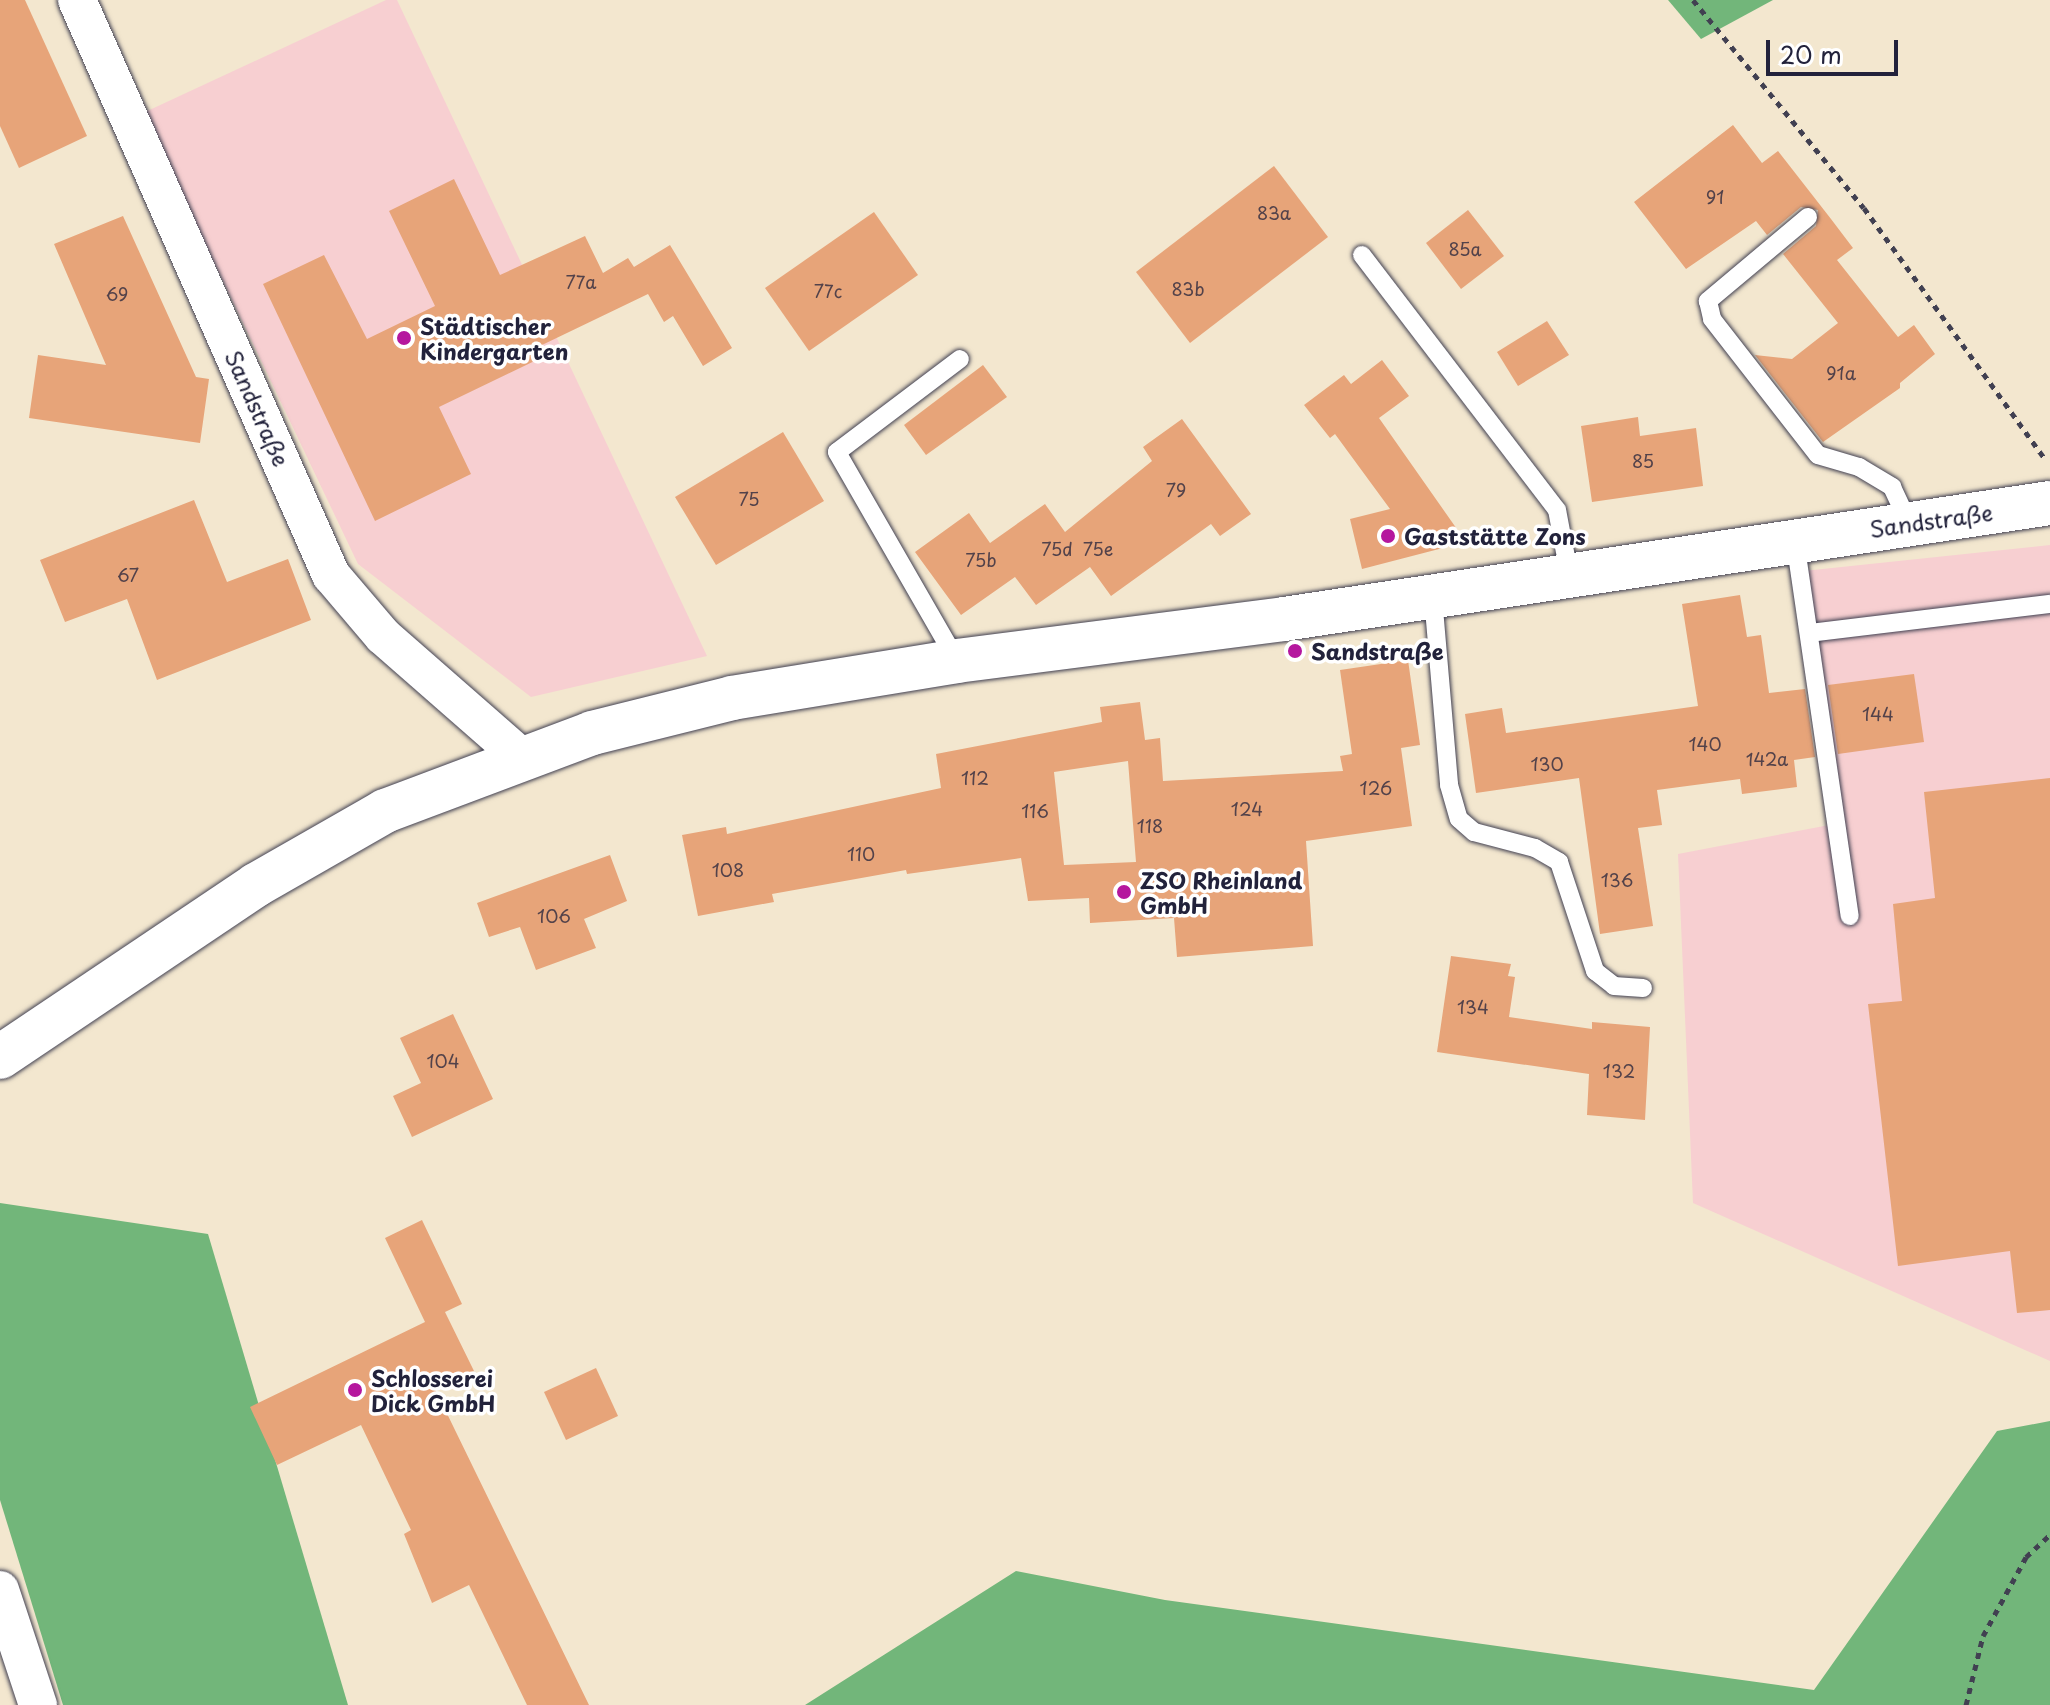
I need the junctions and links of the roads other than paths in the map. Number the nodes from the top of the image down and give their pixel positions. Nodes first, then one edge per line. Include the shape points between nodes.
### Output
1 (77, 0) edge
2 (1808, 217) dead end
3 (1362, 255) dead end
4 (960, 359) dead end
5 (2050, 503) edge
6 (1909, 523) junction
7 (1795, 541) junction
8 (1569, 573) junction
9 (1433, 594) junction
10 (2050, 604) edge
11 (1809, 633) junction
12 (957, 661) junction
13 (521, 757) junction
14 (1850, 916) dead end
15 (1643, 988) dead end
16 (0, 1057) edge
17 (0, 1590) edge
18 (38, 1705) edge

1 - 13 street, Sandstraße via 331,575 383,636
2 - 6 lane via 1708,301 1712,319 1818,455 1859,467 1892,487
3 - 8 lane via 1557,510
4 - 12 lane via 837,452
5 - 6 street, Sandstraße
6 - 7 street, Sandstraße
7 - 8 street, Sandstraße
7 - 11 lane
8 - 9 street, Sandstraße
9 - 12 street, Sandstraße
9 - 15 lane via 1449,785 1459,819 1474,832 1535,848 1559,862 1595,971 1614,986
10 - 11 lane
11 - 14 lane
12 - 13 street, Sandstraße via 732,698
13 - 16 street, Sandstraße via 385,811 256,885
17 - 18 street

